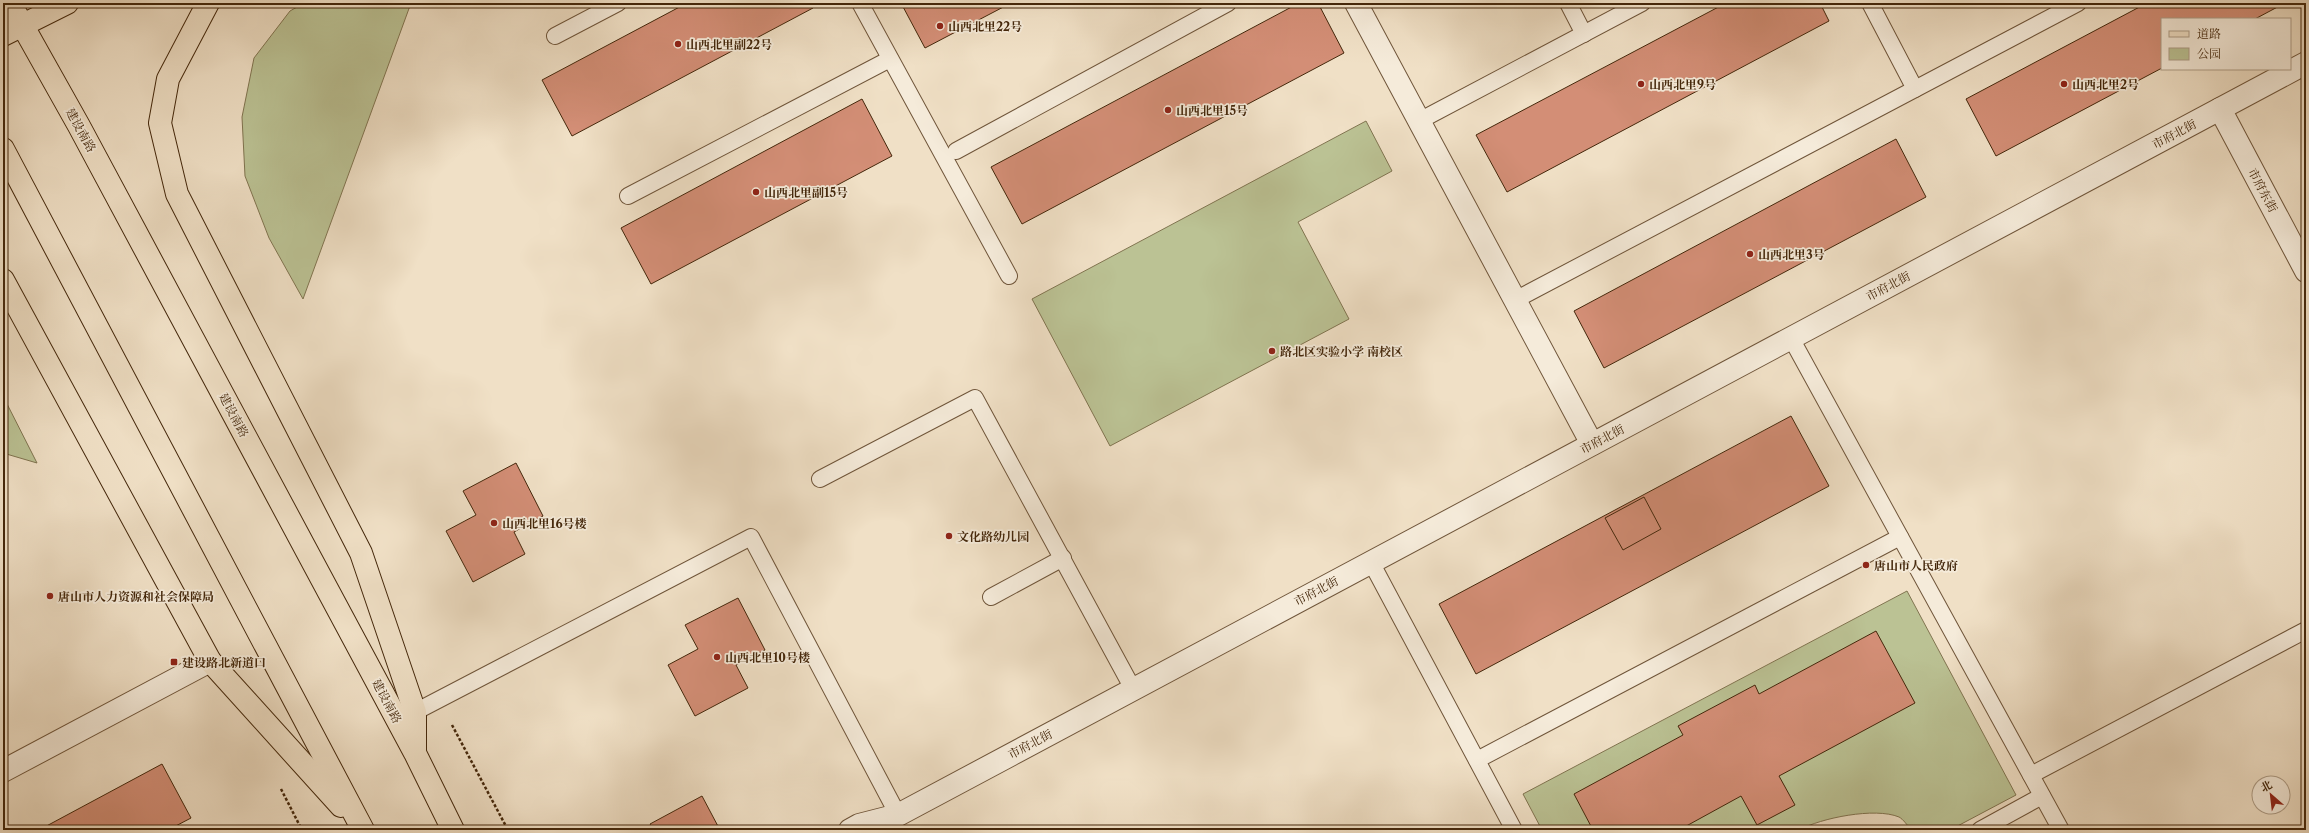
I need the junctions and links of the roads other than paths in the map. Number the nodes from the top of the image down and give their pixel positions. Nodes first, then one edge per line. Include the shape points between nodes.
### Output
1 (10, 3) edge
2 (67, 3) edge
3 (208, 3) edge
4 (618, 3) edge
5 (860, 3) edge
6 (1228, 3) edge
7 (1356, 3) edge
8 (1568, 3) edge
9 (1642, 3) edge
10 (1870, 3) edge
11 (2078, 3) edge
12 (12, 30) edge
13 (1584, 34) junction
14 (555, 36) dead end
15 (890, 59) junction
16 (2306, 63) edge
17 (1915, 89) junction
18 (2220, 109) junction
19 (1419, 121) junction
20 (3, 149) edge
21 (956, 151) dead end
22 (628, 196) dead end
23 (2306, 271) edge
24 (1009, 276) dead end
25 (3, 280) edge
26 (1515, 300) junction
27 (1791, 338) junction
28 (1592, 444) junction
29 (820, 479) dead end
30 (1900, 536) junction
31 (1064, 558) junction
32 (1371, 562) junction
33 (991, 597) dead end
34 (2306, 630) edge
35 (210, 661) junction
36 (1133, 689) junction
37 (415, 712) junction
38 (415, 753) junction
39 (1477, 760) junction
40 (3, 771) edge
41 (2031, 775) junction
42 (2042, 796) junction
43 (896, 825) edge
44 (363, 830) edge
45 (453, 830) edge
46 (850, 830) edge
47 (1514, 830) edge
48 (1980, 830) edge
49 (2060, 830) edge

1 - 12 main road, 建设南路
2 - 12 main road
3 - 37 main road via 168,79 160,123 177,194 361,553
4 - 14 lane
5 - 15 lane
6 - 21 lane
7 - 19 street
8 - 13 lane
9 - 13 lane
10 - 17 lane
11 - 17 lane
12 - 38 main road, 建设南路 via 83,133
13 - 19 lane
15 - 22 lane
15 - 24 lane
16 - 18 street, 市府北街
17 - 26 lane
18 - 23 street, 市府东街
18 - 27 street, 市府北街
19 - 26 street
20 - 44 main road
25 - 35 main road
26 - 28 street
27 - 28 street, 市府北街
27 - 30 lane
28 - 32 street, 市府北街
29 - 31 lane via 975,398
30 - 39 lane
30 - 41 lane
31 - 33 lane
31 - 36 lane
32 - 36 street, 市府北街
32 - 39 lane
34 - 41 lane
35 - 40 street
35 - 44 main road
36 - 43 street, 市府北街
37 - 38 main road
37 - 43 lane via 750,537
38 - 45 main road, 建设南路
39 - 47 lane
41 - 42 lane
42 - 48 lane
42 - 49 lane
43 - 46 street, 市府北街 via 859,825

